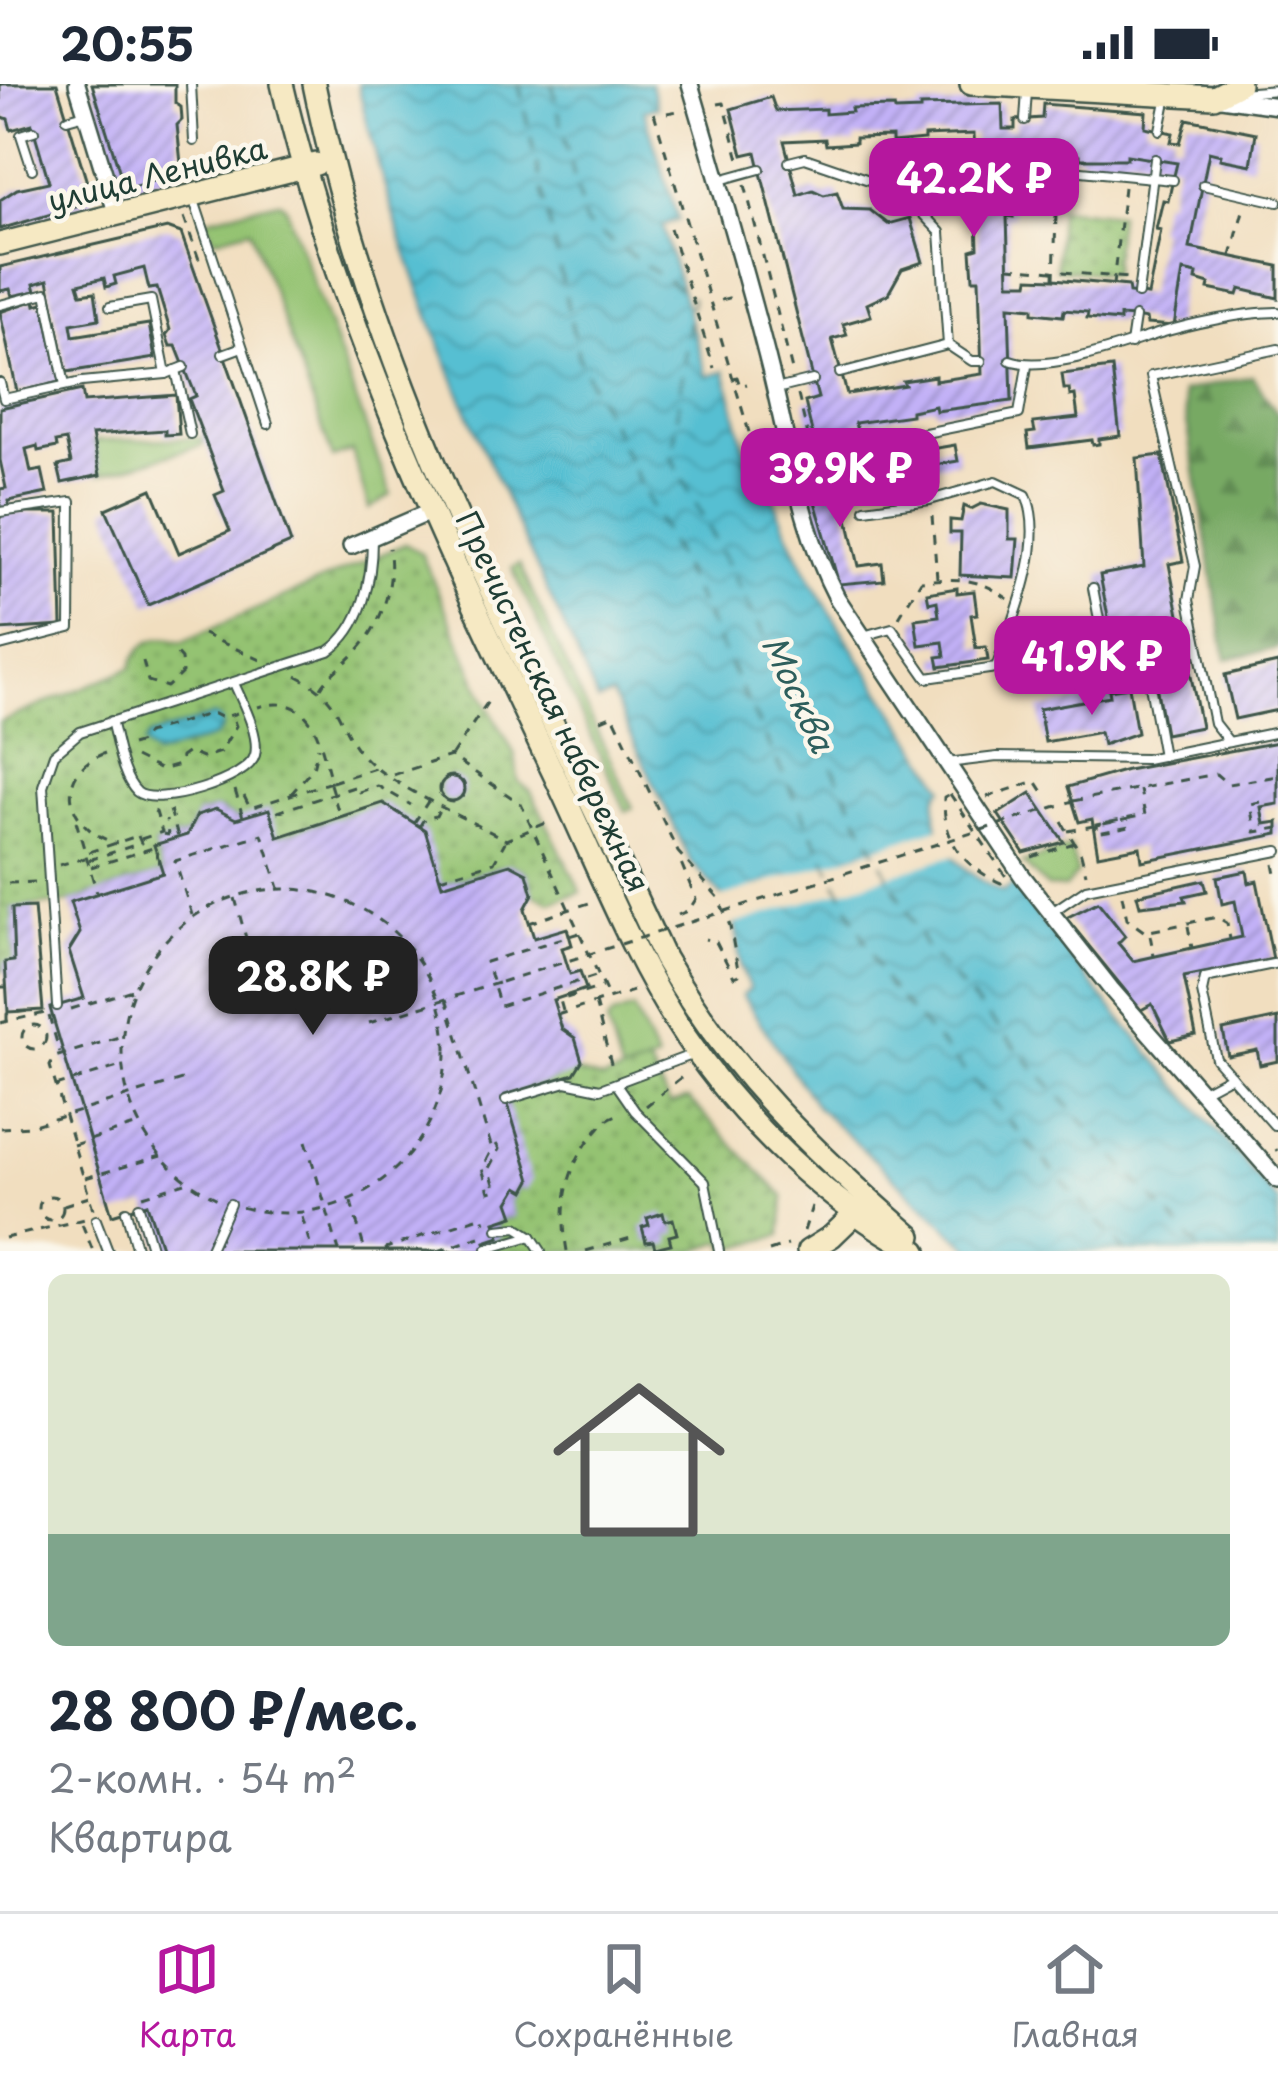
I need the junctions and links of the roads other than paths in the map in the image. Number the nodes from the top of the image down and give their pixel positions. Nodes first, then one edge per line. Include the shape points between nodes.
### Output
1 (77, 84) edge
2 (191, 84) edge
3 (282, 84) edge
4 (314, 84) edge
5 (690, 84) edge
6 (971, 84) edge
7 (1239, 84) edge
8 (1026, 85) edge
9 (1278, 90) edge
10 (1167, 94) junction
11 (1214, 98) junction
12 (1278, 106) edge
13 (87, 113) junction
14 (68, 119) dead end
15 (1025, 120) dead end
16 (1160, 130) dead end
17 (34, 131) dead end
18 (194, 141) dead end
19 (1026, 148) dead end
20 (1155, 159) dead end
21 (328, 161) junction
22 (789, 162) dead end
23 (303, 167) junction
24 (32, 169) dead end
25 (760, 169) dead end
26 (1028, 169) junction
27 (1005, 172) dead end
28 (976, 173) dead end
29 (1152, 176) junction
30 (720, 180) junction
31 (1173, 180) dead end
32 (1203, 185) dead end
33 (901, 191) junction
34 (193, 195) junction
35 (1278, 202) edge
36 (116, 212) junction
37 (0, 244) edge
38 (1138, 294) dead end
39 (0, 305) edge
40 (110, 307) dead end
41 (1278, 312) edge
42 (1135, 317) dead end
43 (948, 345) junction
44 (242, 346) junction
45 (1130, 346) junction
46 (1278, 349) edge
47 (223, 354) dead end
48 (1010, 360) dead end
49 (981, 361) dead end
50 (1027, 366) junction
51 (73, 370) dead end
52 (175, 370) junction
53 (841, 373) dead end
54 (813, 380) dead end
55 (0, 383) edge
56 (70, 384) junction
57 (775, 389) junction
58 (268, 424) dead end
59 (190, 434) dead end
60 (790, 460) junction
61 (865, 509) dead end
62 (432, 511) junction
63 (0, 512) edge
64 (372, 537) junction
65 (351, 546) dead end
66 (1093, 588) dead end
67 (863, 636) junction
68 (0, 646) edge
69 (235, 682) junction
70 (111, 721) junction
71 (1278, 732) edge
72 (1229, 742) junction
73 (1163, 756) junction
74 (947, 763) junction
75 (1278, 850) edge
76 (1051, 913) junction
77 (1278, 963) edge
78 (57, 1006) dead end
79 (697, 1052) junction
80 (1231, 1076) junction
81 (617, 1085) junction
82 (1200, 1092) junction
83 (506, 1100) dead end
84 (1278, 1124) edge
85 (1276, 1174) edge
86 (230, 1204) road end
87 (139, 1207) dead end
88 (861, 1208) junction
89 (126, 1211) dead end
90 (96, 1220) dead end
91 (498, 1229) dead end
92 (531, 1236) junction
93 (801, 1242) edge
94 (487, 1249) edge
95 (108, 1251) edge
96 (137, 1251) edge
97 (152, 1251) edge
98 (209, 1251) edge
99 (542, 1251) edge
100 (719, 1251) edge
101 (916, 1251) edge
102 (927, 1251) edge

1 - 13 street
2 - 18 lane
3 - 23 main road, Пречистенская набережная
4 - 21 main road, Пречистенская набережная
5 - 30 street
6 - 8 main road
7 - 11 main road
8 - 10 main road
8 - 15 lane
9 - 11 lane
10 - 11 main road
10 - 16 lane
11 - 12 street
13 - 14 lane
13 - 36 street
17 - 24 lane via 20,135
19 - 26 lane
20 - 29 lane
21 - 23 main road, улица Ленивка
21 - 88 main road, Пречистенская набережная via 420,430 664,958 704,1024
22 - 33 lane via 805,158
23 - 34 main road, улица Ленивка
23 - 62 main road, Пречистенская набережная
25 - 30 lane
26 - 27 lane
26 - 29 lane
28 - 33 lane
29 - 31 lane
29 - 38 lane
30 - 57 street
32 - 35 lane
33 - 43 lane via 940,232
34 - 36 main road, улица Ленивка
34 - 44 lane
36 - 37 main road, улица Ленивка
39 - 56 lane via 46,293
40 - 52 lane via 151,300
41 - 45 lane
42 - 45 lane
43 - 49 lane
43 - 53 lane
44 - 47 lane
44 - 58 lane
45 - 50 lane
46 - 72 lane via 1151,376 1195,566 1189,600 1214,723
48 - 50 lane
50 - 60 lane via 1019,414
51 - 56 lane
52 - 56 lane
52 - 59 lane
54 - 57 lane
55 - 56 lane via 5,403
57 - 60 street
60 - 67 street via 827,579
61 - 67 lane via 995,481 1026,495 1032,508 1027,587 996,668 928,678 892,628
62 - 64 street
62 - 79 main road, Пречистенская набережная via 632,939
63 - 68 lane via 71,502 70,628
64 - 65 street
64 - 69 lane via 363,604 350,631 329,651
66 - 73 lane via 1110,676 1147,669
67 - 74 street
69 - 70 lane
69 - 70 lane via 255,742 242,774 149,799 133,788
70 - 78 lane via 70,737 48,763 43,786
71 - 72 lane
72 - 73 lane
73 - 74 lane
74 - 76 street
75 - 76 lane via 1086,889
76 - 82 street
77 - 80 lane via 1205,978 1216,1059
79 - 81 lane
79 - 88 main road, Пречистенская набережная via 807,1175
80 - 82 lane
80 - 84 lane
81 - 83 lane via 593,1090 566,1082
81 - 100 lane via 705,1182
82 - 85 street
86 - 98 lane
87 - 97 lane
88 - 93 main road
88 - 101 main road, Пречистенская набережная
88 - 102 main road, Пречистенская набережная
89 - 96 lane
90 - 95 lane
91 - 92 lane
92 - 94 lane
92 - 99 lane

